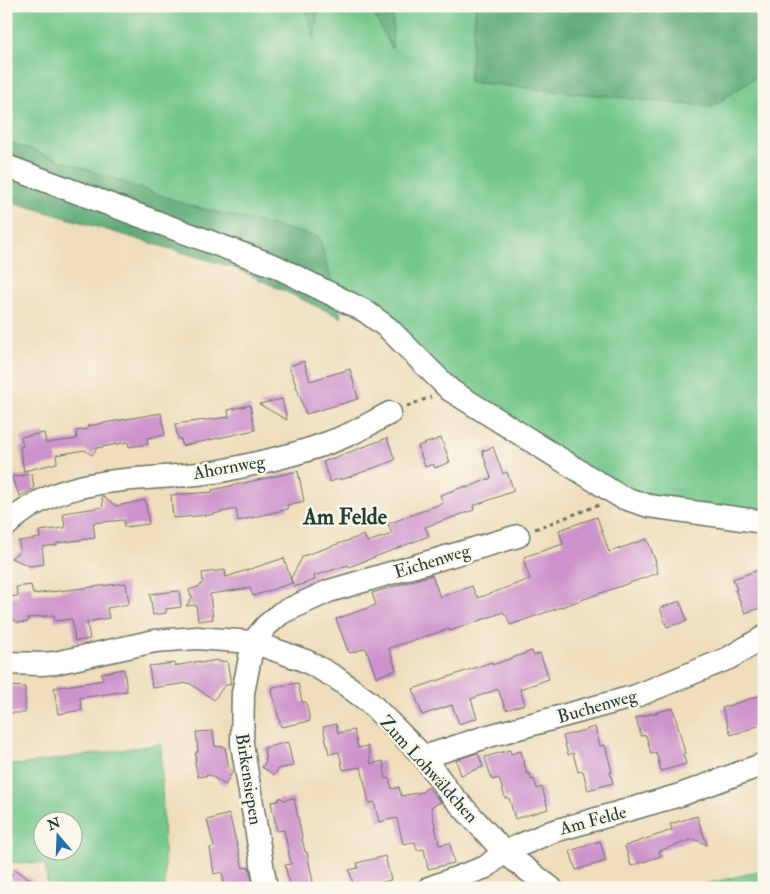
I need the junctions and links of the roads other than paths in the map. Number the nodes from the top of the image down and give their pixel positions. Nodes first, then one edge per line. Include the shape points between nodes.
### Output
1 (6, 166) edge
2 (390, 413) road end
3 (764, 522) edge
4 (6, 526) edge
5 (518, 536) road end
6 (764, 637) edge
7 (254, 642) junction
8 (6, 663) edge
9 (424, 757) junction
10 (764, 764) edge
11 (504, 852) junction
12 (266, 888) edge
13 (429, 888) edge
14 (551, 888) edge

1 - 3 street via 275,266 364,311 388,328 450,390 621,497 650,506
2 - 4 street, Ahornweg via 349,434 288,456 223,470 96,484 67,491 39,502
5 - 7 street, Eichenweg via 329,591 281,613
6 - 9 street, Buchenweg via 729,658 636,696
7 - 8 street, Zum Lohwäldchen via 225,638 174,638 54,662
7 - 9 street, Zum Lohwäldchen via 321,668 351,688
7 - 12 street, Birkensiepen via 243,693 242,744
9 - 11 street, Zum Lohwäldchen via 448,792
10 - 11 street, Am Felde via 680,795 550,832
11 - 13 street, Am Felde via 486,867
11 - 14 street, Zum Lohwäldchen

